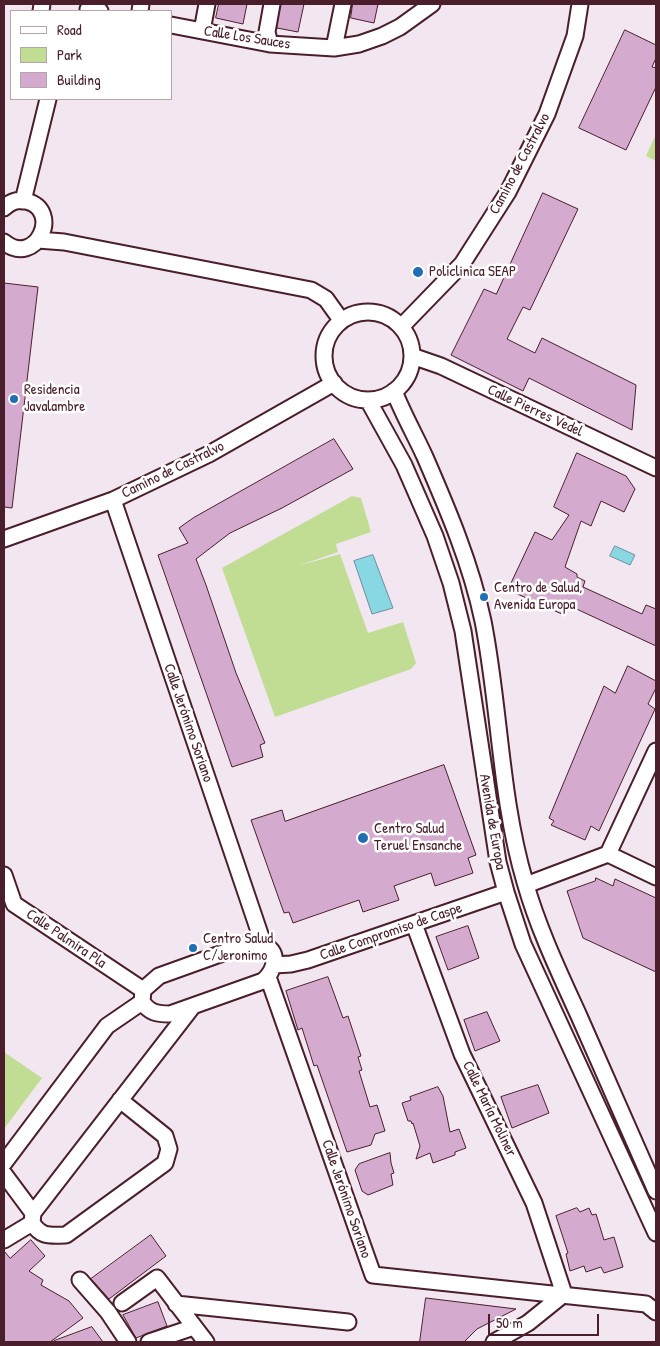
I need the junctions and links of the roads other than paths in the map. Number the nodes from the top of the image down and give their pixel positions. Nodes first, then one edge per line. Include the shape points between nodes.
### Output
1 (207, 4) edge
2 (272, 4) edge
3 (343, 4) edge
4 (432, 4) edge
5 (580, 4) edge
6 (172, 25) edge
7 (202, 31) junction
8 (270, 44) junction
9 (334, 48) junction
10 (48, 100) edge
11 (23, 201) junction
12 (4, 208) edge
13 (38, 240) junction
14 (4, 242) edge
15 (341, 320) junction
16 (402, 328) junction
17 (412, 356) junction
18 (334, 383) junction
19 (394, 392) junction
20 (368, 400) junction
21 (656, 468) edge
22 (113, 500) junction
23 (4, 539) edge
24 (656, 751) edge
25 (608, 854) junction
26 (4, 875) edge
27 (656, 877) edge
28 (526, 885) junction
29 (506, 892) junction
30 (9, 904) edge
31 (414, 924) junction
32 (264, 946) junction
33 (271, 971) junction
34 (142, 996) junction
35 (193, 1006) junction
36 (120, 1100) junction
37 (4, 1164) edge
38 (4, 1174) edge
39 (656, 1191) edge
40 (32, 1218) junction
41 (656, 1233) edge
42 (4, 1240) edge
43 (80, 1280) dead end
44 (564, 1294) junction
45 (122, 1303) dead end
46 (176, 1304) junction
47 (653, 1304) edge
48 (348, 1322) dead end
49 (194, 1327) junction
50 (128, 1342) edge
51 (149, 1342) edge
52 (206, 1342) edge
53 (494, 1342) edge

1 - 7 street
2 - 8 street via 267,32
3 - 9 street
4 - 9 street, Calle Los Sauces via 382,36
5 - 16 street, Camino de Castralvo via 574,36 547,114 508,192 462,264
6 - 7 street, Calle Los Sauces
7 - 8 street, Calle Los Sauces
8 - 9 street, Calle Los Sauces
10 - 11 street
11 - 12 street
11 - 13 street via 36,207 44,220
13 - 14 street via 26,248 11,247
13 - 15 street via 64,242 312,290 326,299
15 - 16 street via 366,311 391,318
15 - 18 street via 331,331 324,350 327,371
16 - 17 street
17 - 19 street via 403,382
17 - 21 street, Calle Pierres Vedel via 441,366
18 - 20 street via 343,392
18 - 22 street, Camino de Castralvo via 209,454
19 - 20 street
19 - 28 street, Avenida de Europa via 471,573 483,621 508,798
20 - 29 street, Avenida de Europa via 404,466 451,583 463,631 489,809
22 - 23 street, Camino de Castralvo
22 - 32 street, Calle Jerónimo Soriano
24 - 25 street
25 - 27 street
25 - 28 street
26 - 30 street, Calle Palmira Pla
28 - 39 street, Avenida de Europa via 543,934
29 - 31 street, Calle Compromiso de Caspe
29 - 41 street, Avenida de Europa via 523,944
30 - 34 street, Calle Palmira Pla
31 - 33 street, Calle Compromiso de Caspe
31 - 44 street, Calle María Moliner via 462,1054 534,1203
32 - 33 street, Calle Jerónimo Soriano via 274,956
32 - 34 street via 248,944 159,976
33 - 35 street, Calle Compromiso de Caspe via 254,985
33 - 44 street, Calle Jerónimo Soriano via 372,1275
34 - 35 street, Calle Palmira Pla via 148,1011 158,1014 170,1014
34 - 37 street via 106,1026
35 - 36 street
36 - 40 street
36 - 40 street via 166,1136 169,1149 165,1162 66,1234 38,1232
38 - 40 street
40 - 42 street
43 - 50 street via 108,1312
44 - 47 street, Calle Jerónimo Soriano
44 - 53 street via 528,1323
45 - 46 street via 157,1278
46 - 48 street
46 - 49 street
49 - 51 street
49 - 52 street

